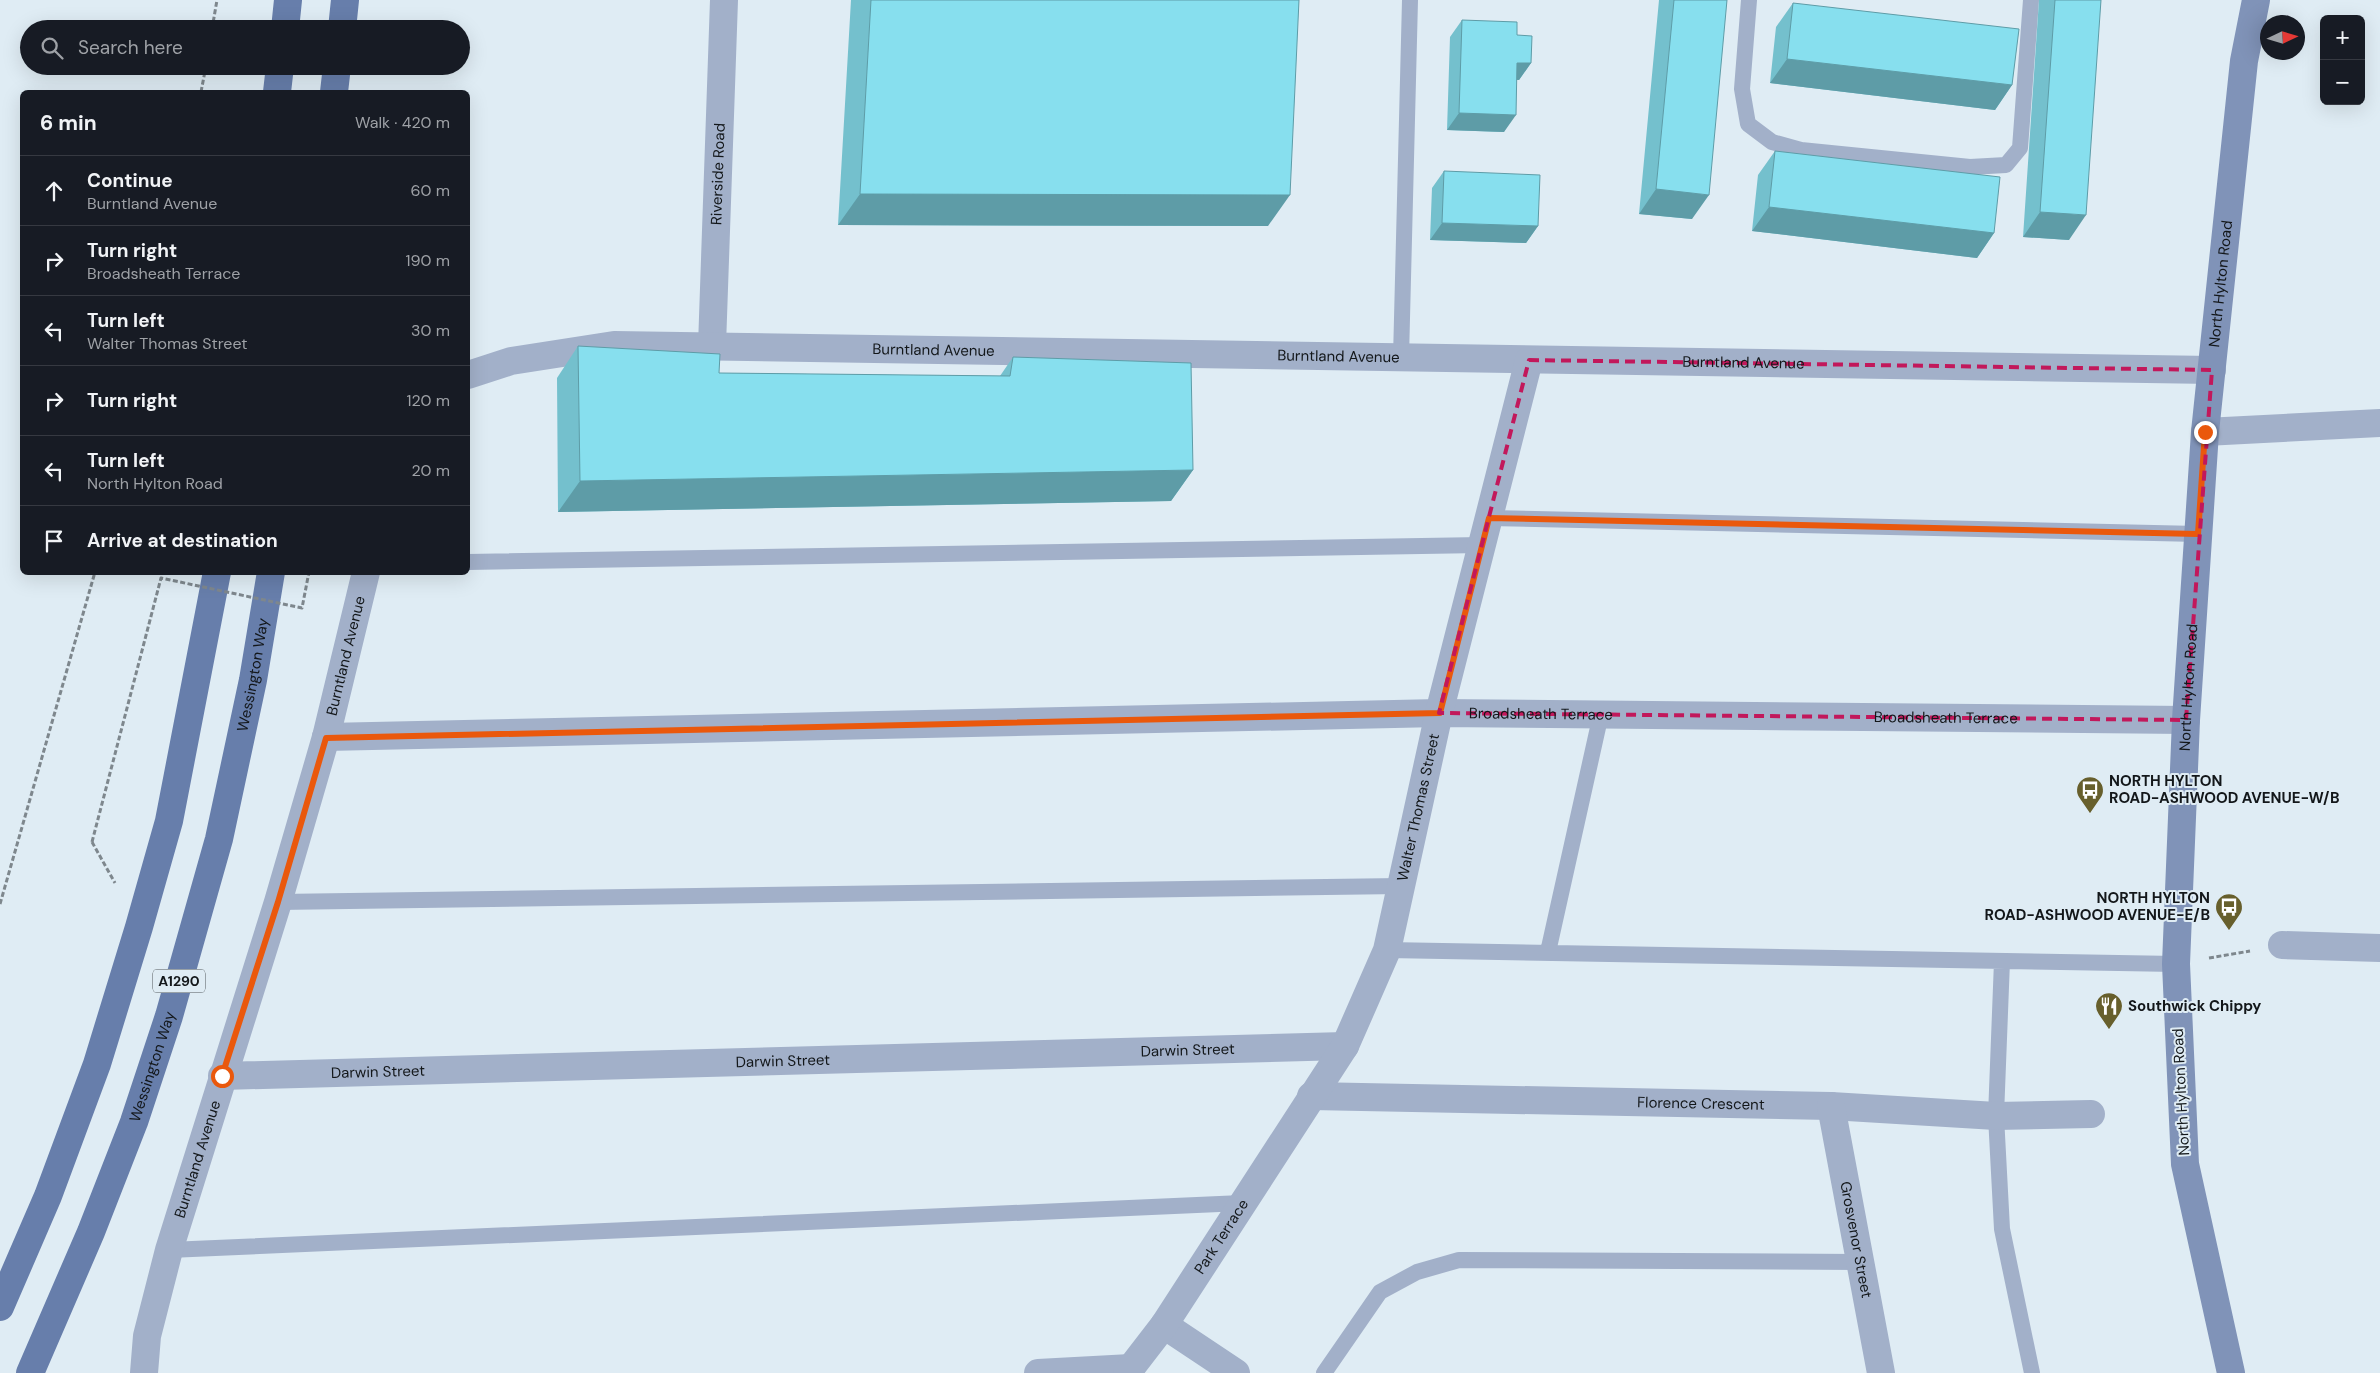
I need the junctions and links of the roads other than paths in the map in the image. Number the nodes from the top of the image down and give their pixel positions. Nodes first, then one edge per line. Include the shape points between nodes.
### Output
1 (288, 0) edge
2 (345, 0) edge
3 (724, 0) edge
4 (1410, 0) edge
5 (1749, 0) edge
6 (2031, 0) edge
7 (2256, 0) edge
8 (286, 20) edge
9 (343, 20) edge
10 (279, 75) edge
11 (336, 75) edge
12 (277, 90) edge
13 (334, 90) edge
14 (712, 346) junction
15 (1401, 358) junction
16 (1529, 360) junction
17 (2212, 370) junction
18 (470, 374) edge
19 (2380, 423) edge
20 (2205, 432) junction
21 (1489, 518) junction
22 (2198, 534) junction
23 (1482, 545) junction
24 (470, 562) edge
25 (216, 575) edge
26 (270, 575) edge
27 (365, 575) edge
28 (1440, 713) junction
29 (1601, 714) junction
30 (2186, 720) junction
31 (326, 738) junction
32 (1401, 886) junction
33 (278, 902) junction
34 (2282, 945) road end
35 (2380, 948) edge
36 (1387, 950) junction
37 (1548, 952) junction
38 (2002, 960) junction
39 (2176, 964) junction
40 (1345, 1046) junction
41 (222, 1076) junction
42 (1310, 1096) junction
43 (1831, 1106) junction
44 (2091, 1114) dead end
45 (1996, 1116) junction
46 (1242, 1203) junction
47 (169, 1250) junction
48 (1860, 1262) junction
49 (0, 1307) edge
50 (1164, 1325) junction
51 (1129, 1370) edge
52 (30, 1373) edge
53 (144, 1373) edge
54 (1038, 1373) edge
55 (1236, 1373) edge
56 (1324, 1373) edge
57 (1881, 1373) edge
58 (2032, 1373) edge
59 (2231, 1373) edge

1 - 8 main road
2 - 9 main road
3 - 14 street, Riverside Road
4 - 15 lane
5 - 6 lane via 1742,89 1748,124 1772,142 1801,150 1970,167 2006,165 2020,148
7 - 17 street, North Hylton Road via 2244,61
10 - 12 main road
11 - 13 main road
14 - 15 street, Burntland Avenue
14 - 18 street, Burntland Avenue via 614,346 511,361
15 - 16 street, Burntland Avenue
16 - 17 street, Burntland Avenue
16 - 21 street, Walter Thomas Street
17 - 20 street, North Hylton Road
19 - 20 street
20 - 22 street, North Hylton Road
21 - 22 lane
21 - 23 street, Walter Thomas Street
22 - 30 street, North Hylton Road
23 - 24 lane
23 - 28 street, Walter Thomas Street
25 - 49 main road via 169,821 139,927 96,1064 48,1196
26 - 52 main road, Wessington Way / A1290 via 253,680 219,839 169,1016 134,1122
27 - 31 street, Burntland Avenue
28 - 29 street, Broadsheath Terrace
28 - 31 street, Broadsheath Terrace
28 - 32 street, Walter Thomas Street
29 - 30 street, Broadsheath Terrace
29 - 37 lane
30 - 39 street, North Hylton Road
31 - 33 street, Burntland Avenue
32 - 33 lane
32 - 36 street, Walter Thomas Street
33 - 41 street, Burntland Avenue
34 - 35 street
36 - 37 lane
36 - 40 street, Walter Thomas Street
37 - 38 lane
38 - 39 lane
38 - 45 lane
39 - 59 street, North Hylton Road via 2184,1164
40 - 41 street, Darwin Street
40 - 42 street, Walter Thomas Street
41 - 47 street, Burntland Avenue
42 - 43 street, Florence Crescent
42 - 46 street, Park Terrace
43 - 45 street, Florence Crescent
43 - 48 street, Grosvenor Street
44 - 45 street, Florence Crescent
45 - 58 lane via 2002,1228
46 - 47 lane
46 - 50 street, Park Terrace
47 - 53 street, Burntland Avenue via 147,1336
48 - 56 lane via 1459,1260 1417,1272 1380,1292
48 - 57 street, Grosvenor Street
50 - 51 street, Park Terrace
50 - 55 street
51 - 54 street

